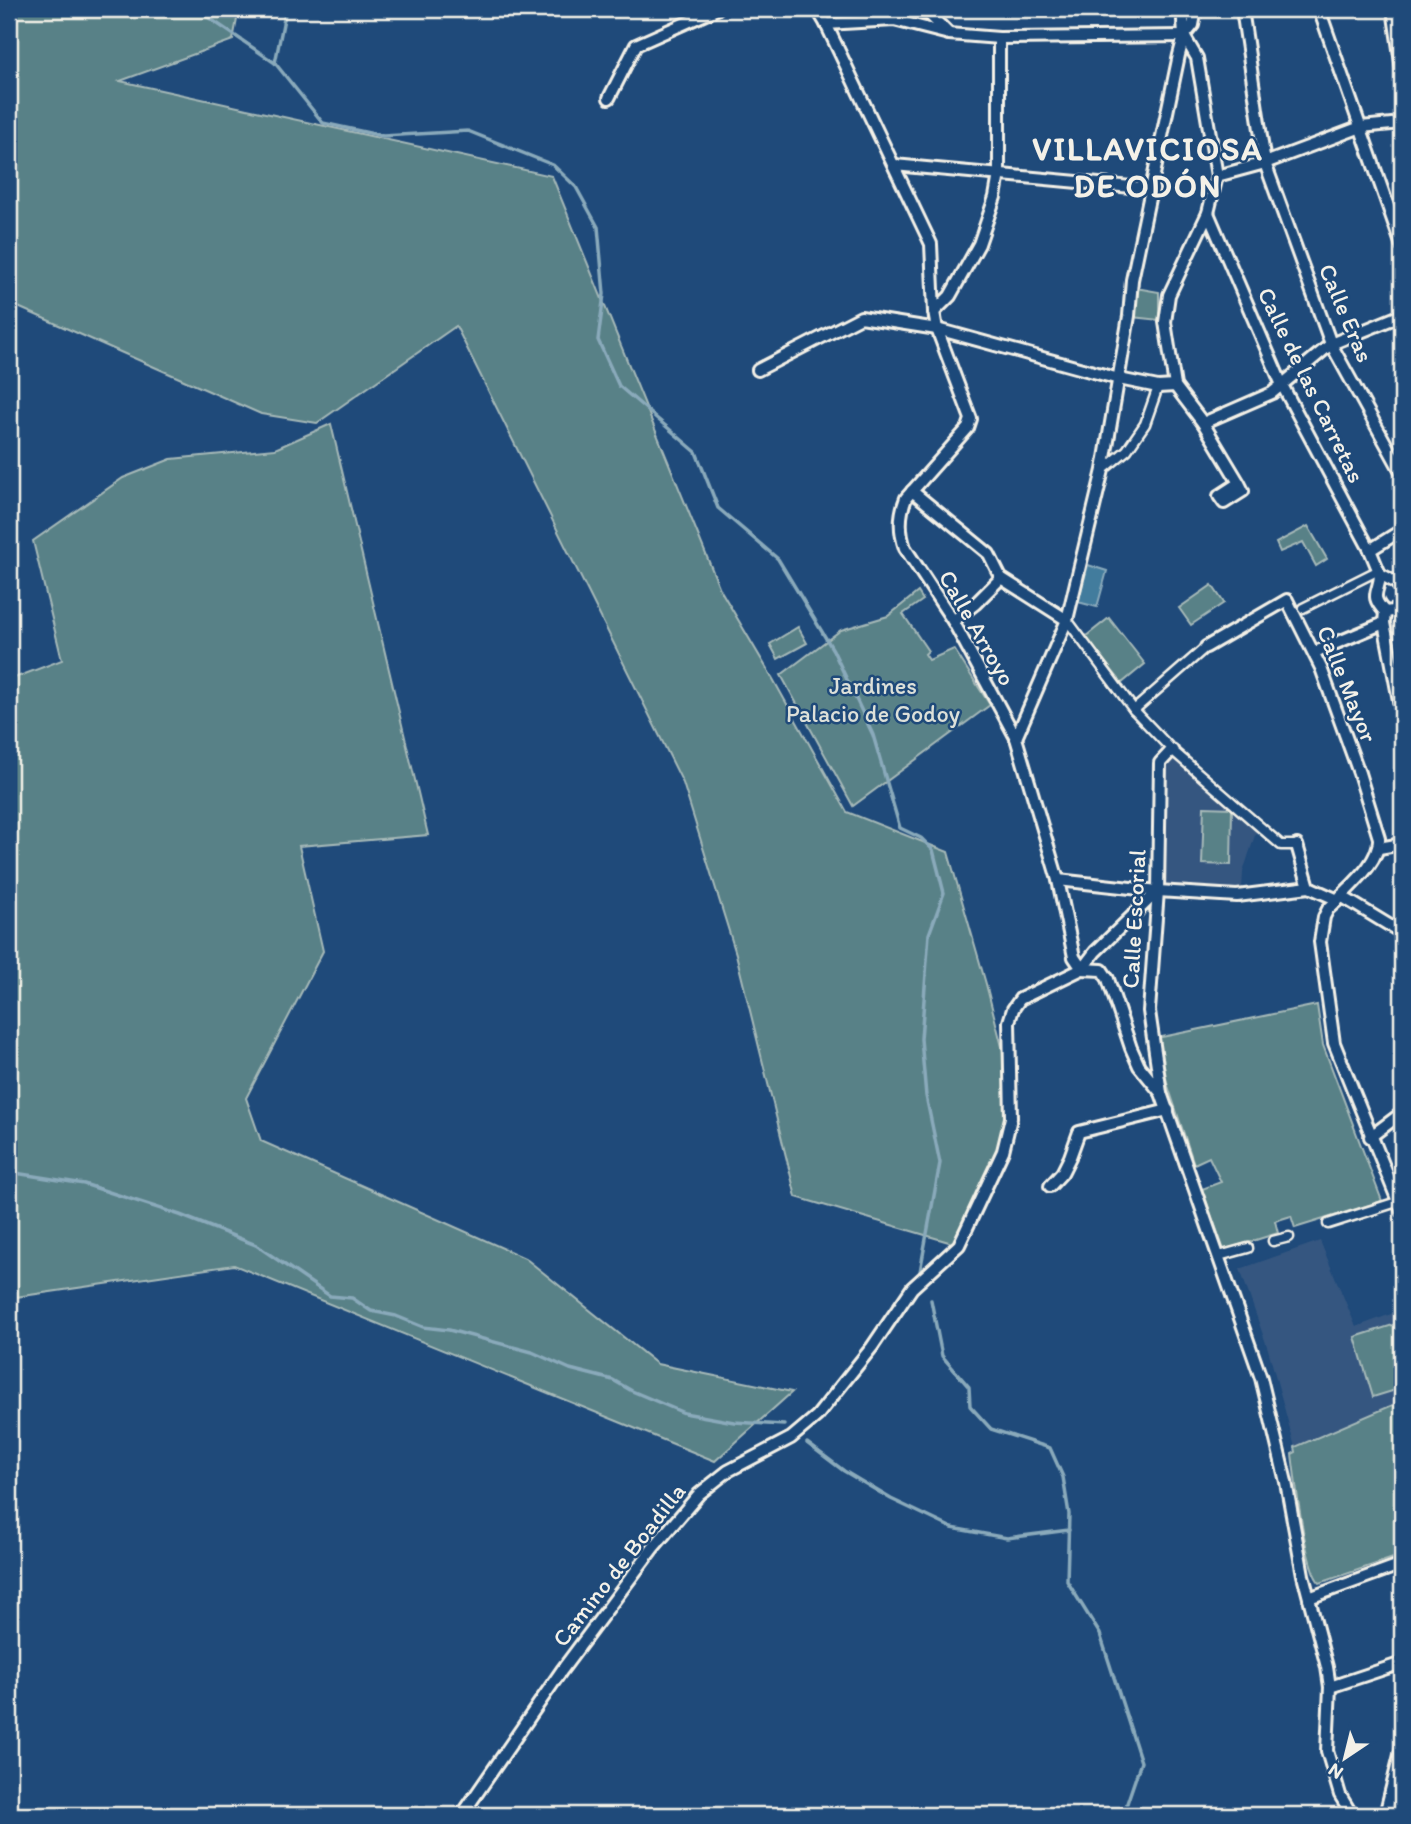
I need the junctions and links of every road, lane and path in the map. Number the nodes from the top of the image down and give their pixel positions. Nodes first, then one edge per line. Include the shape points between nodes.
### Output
1 (717, 9) edge
2 (817, 9) edge
3 (924, 9) edge
4 (1187, 9) edge
5 (1196, 9) edge
6 (1242, 9) edge
7 (1319, 9) edge
8 (1393, 9) edge
9 (826, 24) junction
10 (949, 34) junction
11 (1184, 36) junction
12 (999, 38) junction
13 (1402, 69) edge
14 (609, 98) dead end
15 (1402, 123) edge
16 (1361, 127) junction
17 (1265, 163) junction
18 (894, 165) junction
19 (999, 174) junction
20 (1217, 176) junction
21 (1153, 189) junction
22 (1208, 213) junction
23 (1402, 246) edge
24 (934, 312) junction
25 (1402, 315) edge
26 (937, 329) junction
27 (1331, 344) junction
28 (758, 370) dead end
29 (1119, 379) junction
30 (1175, 386) junction
31 (1282, 386) junction
32 (1158, 387) junction
33 (1203, 423) junction
34 (1103, 470) junction
35 (1402, 473) edge
36 (1239, 483) dead end
37 (912, 491) junction
38 (1402, 530) edge
39 (1370, 550) junction
40 (1380, 572) junction
41 (1001, 578) junction
42 (1402, 589) edge
43 (1402, 604) edge
44 (1303, 608) dead end
45 (1385, 617) junction
46 (1067, 620) junction
47 (953, 621) junction
48 (1206, 647) joint
49 (1315, 652) junction
50 (1133, 710) junction
51 (1402, 716) edge
52 (1016, 738) junction
53 (1172, 750) junction
54 (1402, 844) edge
55 (1297, 845) joint
56 (1379, 848) junction
57 (1058, 880) junction
58 (1309, 887) junction
59 (1158, 891) junction
60 (1339, 898) junction
61 (1402, 933) edge
62 (1101, 947) junction
63 (1082, 969) junction
64 (1102, 970) junction
65 (1161, 1093) junction
66 (1168, 1110) junction
67 (1402, 1113) edge
68 (1370, 1137) junction
69 (1050, 1186) dead end
70 (1400, 1207) edge
71 (1328, 1224) dead end
72 (1289, 1237) dead end
73 (1273, 1241) dead end
74 (1248, 1248) dead end
75 (1219, 1256) junction
76 (1402, 1564) edge
77 (1309, 1598) junction
78 (1402, 1663) edge
79 (1331, 1686) junction
80 (1402, 1747) edge
81 (462, 1815) edge
82 (1352, 1815) edge
83 (1385, 1815) edge

1 - 14 street via 636,45
2 - 9 street
3 - 10 street
4 - 11 street
5 - 11 street via 1193,25
6 - 17 street, Calle Eras
7 - 16 street
8 - 13 street
9 - 10 street via 894,20
9 - 18 street
10 - 12 street
11 - 12 street
11 - 20 street via 1196,58
11 - 21 street
12 - 19 street
15 - 16 street
16 - 17 street
16 - 23 street
17 - 20 street
17 - 27 street, Calle Eras
18 - 19 street
18 - 24 street via 931,244
19 - 21 street
19 - 24 street via 979,244 950,296
20 - 22 street
21 - 29 street via 1132,280
22 - 30 street via 1169,295 1165,322
22 - 31 street, Calle de las Carretas
24 - 26 street
25 - 27 street
26 - 28 street via 860,317
26 - 29 street
26 - 37 street, Calle Arroyo via 971,419
27 - 31 street
27 - 35 street, Calle Eras
29 - 32 street
29 - 34 street
30 - 32 street
30 - 33 street
31 - 33 street
31 - 39 street, Calle de las Carretas
32 - 34 street via 1145,424 1127,450
33 - 36 street
34 - 46 street
37 - 41 street via 989,554
37 - 47 street, Calle Arroyo via 902,508 905,548
38 - 39 street
39 - 40 street, Calle de las Carretas
40 - 42 street
40 - 44 street
40 - 45 street via 1374,594
41 - 46 street
41 - 47 street
43 - 45 street
45 - 49 street
45 - 51 street
46 - 50 street
46 - 52 street
47 - 52 street, Calle Arroyo
48 - 49 street, Calle Mayor via 1287,600
48 - 50 street
49 - 56 street, Calle Mayor via 1359,774
50 - 53 street
52 - 57 street, Calle Arroyo
53 - 55 street via 1281,845
53 - 59 street, Calle Escorial via 1160,762
54 - 56 street
55 - 58 street
56 - 60 street
57 - 59 street
57 - 63 street, Calle Arroyo via 1074,957
58 - 59 street via 1237,895
58 - 60 street
59 - 62 street
59 - 65 street, Calle Escorial via 1149,1011
60 - 61 street
60 - 68 street via 1324,918 1320,942 1334,1043
62 - 63 street
62 - 64 street
63 - 64 street
63 - 81 street, Camino de Boadilla via 1020,999 1013,1009 1009,1022 1011,1118 1003,1151 958,1245 912,1288 872,1348 817,1416 791,1438 728,1471 699,1494 562,1670
64 - 65 street via 1139,1066
65 - 66 street
66 - 69 street via 1079,1132 1070,1157
66 - 75 street
67 - 68 street
68 - 70 street
70 - 71 street
72 - 73 street
74 - 75 street
75 - 77 street via 1261,1378
76 - 77 street
77 - 79 street
78 - 79 street
79 - 82 street via 1327,1751
80 - 83 street

